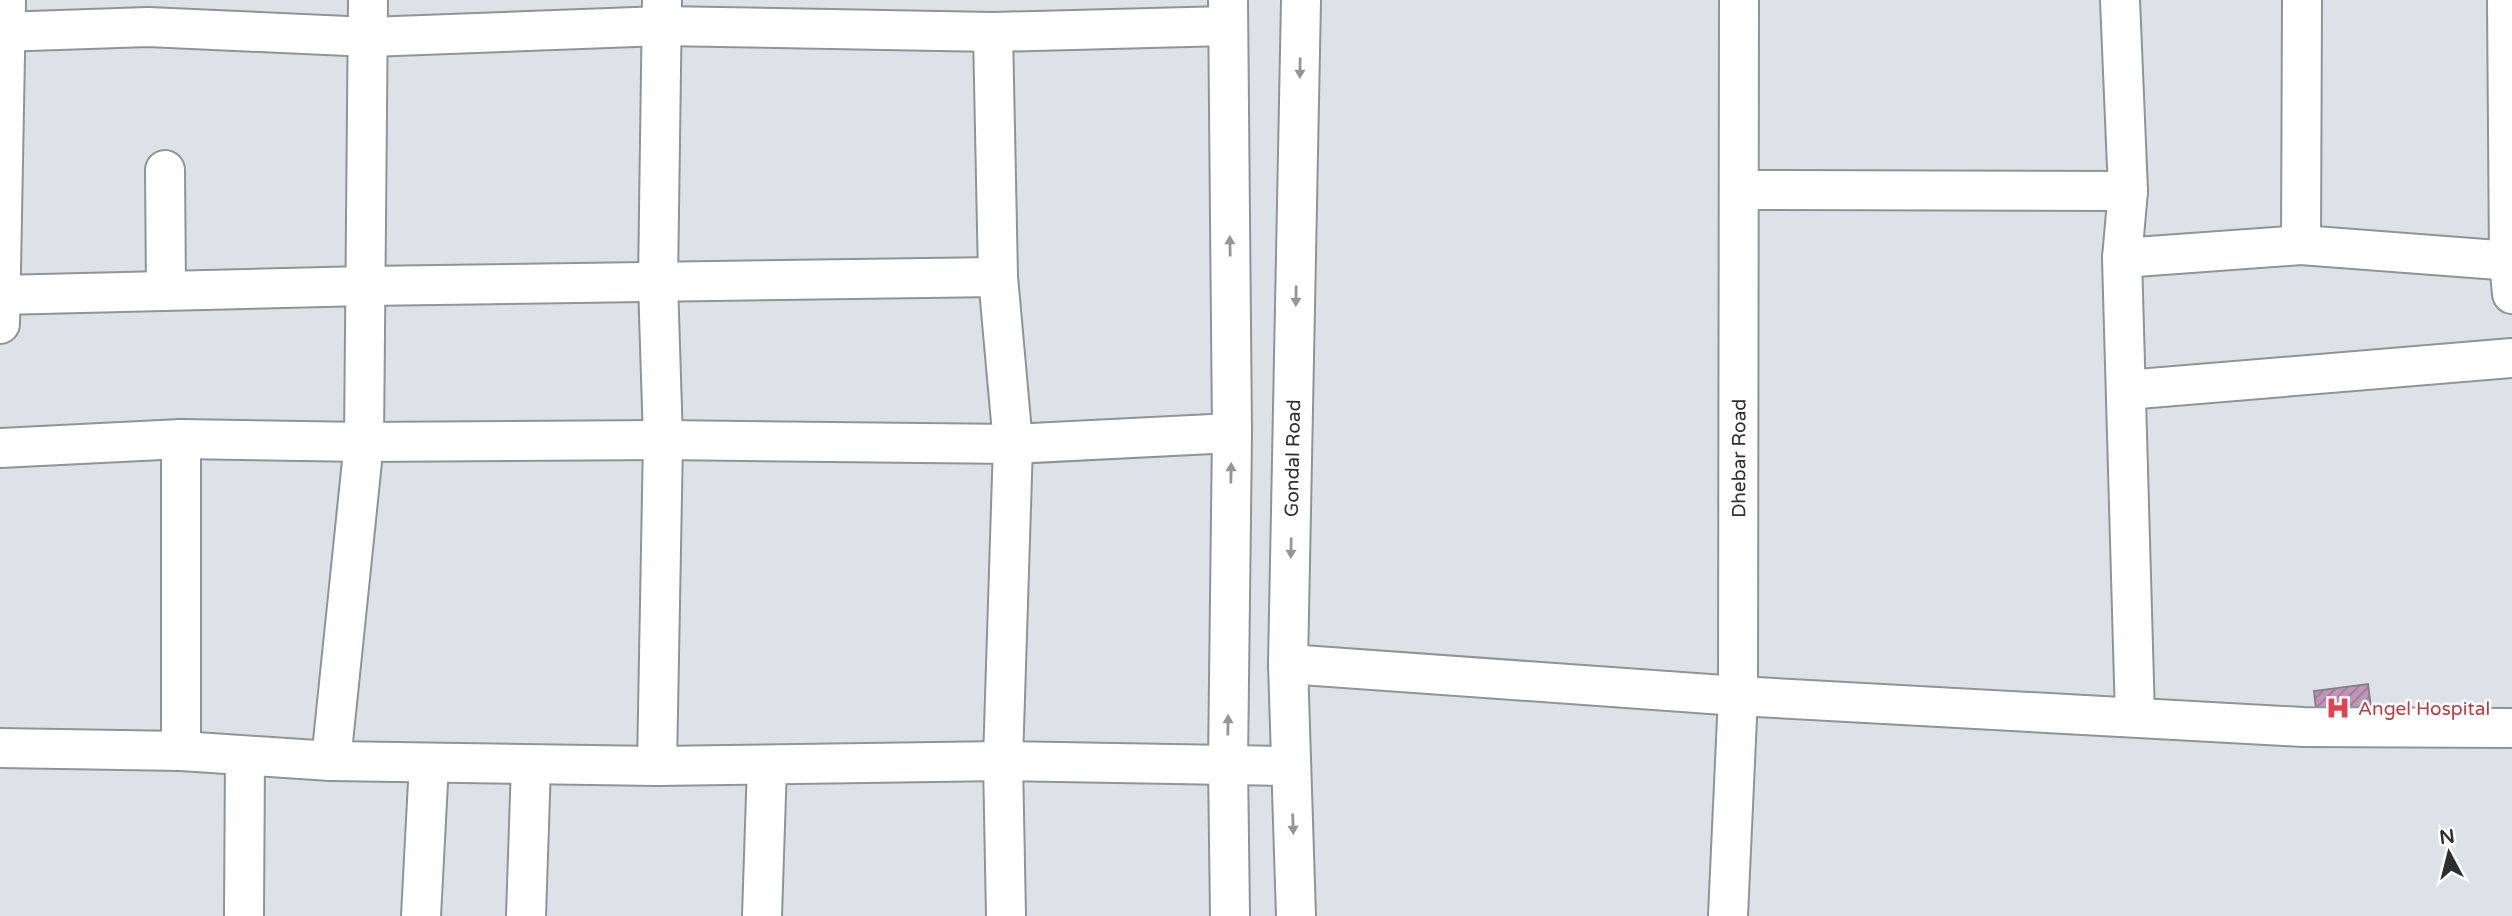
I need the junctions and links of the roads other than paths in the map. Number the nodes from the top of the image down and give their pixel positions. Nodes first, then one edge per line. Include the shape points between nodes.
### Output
1 (1301, 0) edge
2 (1739, 0) edge
3 (2120, 0) edge
4 (2302, 0) edge
5 (2507, 0) edge
6 (148, 13) edge
7 (662, 13) edge
8 (1227, 13) edge
9 (271, 16) edge
10 (369, 18) edge
11 (4, 21) edge
12 (993, 32) junction
13 (165, 170) dead end
14 (1739, 190) junction
15 (2128, 191) junction
16 (2301, 245) junction
17 (2122, 258) junction
18 (2511, 272) edge
19 (998, 277) junction
20 (658, 283) junction
21 (365, 286) junction
22 (166, 290) junction
23 (1, 304) edge
24 (2512, 358) edge
25 (2126, 390) junction
26 (1232, 433) junction
27 (181, 439) junction
28 (663, 440) junction
29 (364, 442) junction
30 (1013, 444) junction
31 (0, 448) edge
32 (1288, 664) junction
33 (1738, 696) junction
34 (2134, 717) junction
35 (2512, 728) edge
36 (0, 748) edge
37 (181, 751) junction
38 (245, 756) junction
39 (331, 761) junction
40 (1003, 761) junction
41 (429, 763) junction
42 (1228, 764) junction
43 (531, 765) junction
44 (767, 765) junction
45 (657, 766) junction
46 (1291, 766) junction
47 (244, 916) edge
48 (421, 916) edge
49 (526, 916) edge
50 (762, 916) edge
51 (1006, 916) edge
52 (1230, 916) edge
53 (1296, 916) edge
54 (1728, 916) edge

1 -> 32 street, Gondal Road
2 - 14 street, Dhebar Road
3 - 15 street
4 - 16 street
5 - 18 street
6 - 9 street
6 - 11 street
7 - 10 street
7 - 12 street
7 - 20 street
8 - 12 street
26 -> 8 street
9 - 10 street
10 - 21 street
11 - 23 street
12 - 19 street
13 - 22 street
14 - 15 street
14 - 33 street, Dhebar Road
15 - 17 street
16 - 17 street
16 - 18 street
17 - 25 street
19 - 20 street
19 - 30 street
20 - 21 street
20 - 28 street
21 - 22 street
21 - 29 street
22 - 23 street
24 - 25 street
25 - 34 street
26 - 30 street
42 -> 26 street
27 - 29 street
27 - 31 street
27 - 37 street
28 - 29 street
28 - 30 street
28 - 45 street
29 - 39 street
30 - 40 street
32 - 33 street
32 - 46 street, Gondal Road
33 - 34 street
33 - 54 street, Dhebar Road
34 - 35 street via 2303,727
36 - 37 street
37 - 38 street
38 - 39 street
38 - 47 street
39 - 41 street
40 - 42 street
40 - 44 street
40 - 51 street
41 - 43 street
41 - 48 street
42 - 46 street
42 - 52 street
43 - 45 street
43 - 49 street
44 - 45 street
44 - 50 street
46 -> 53 street, Gondal Road

